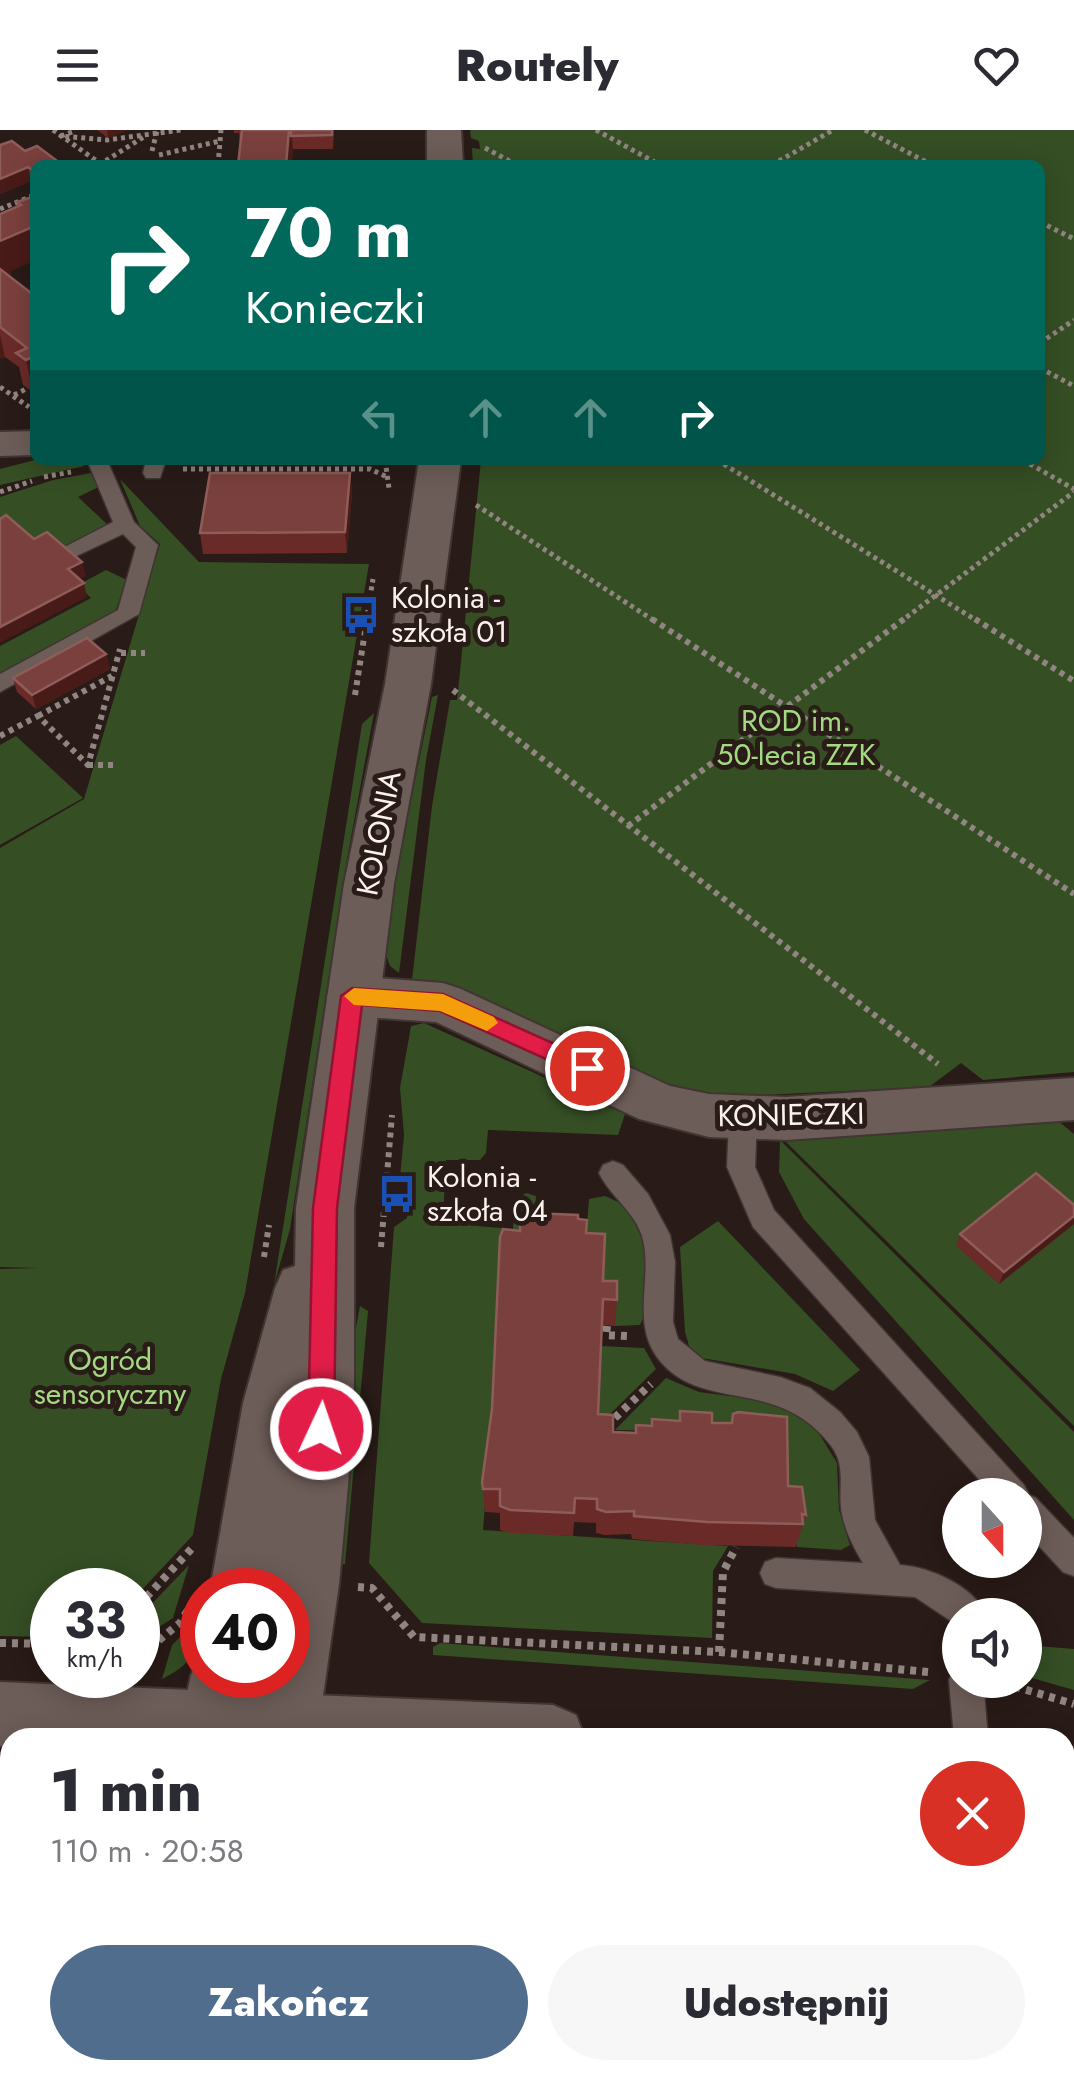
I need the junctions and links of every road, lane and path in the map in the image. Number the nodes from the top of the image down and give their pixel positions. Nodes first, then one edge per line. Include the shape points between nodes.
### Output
1 (53, 130) edge
2 (181, 130) edge
3 (221, 130) edge
4 (444, 130) edge
5 (596, 130) edge
6 (833, 130) edge
7 (865, 130) edge
8 (156, 131) edge
9 (72, 132) edge
10 (148, 135) junction
11 (61, 136) junction
12 (220, 140) junction
13 (480, 146) dead end
14 (152, 151) dead end
15 (159, 155) dead end
16 (94, 160) edge
17 (109, 160) edge
18 (218, 160) edge
19 (445, 160) edge
20 (507, 160) edge
21 (651, 160) edge
22 (781, 160) edge
23 (922, 160) edge
24 (30, 197) edge
25 (0, 209) edge
26 (1045, 225) edge
27 (1074, 240) edge
28 (30, 286) edge
29 (22, 287) edge
30 (1074, 320) edge
31 (1045, 340) edge
32 (1045, 371) edge
33 (1074, 386) edge
34 (0, 387) edge
35 (28, 388) edge
36 (13, 396) junction
37 (30, 407) edge
38 (30, 443) edge
39 (0, 444) edge
40 (99, 465) edge
41 (385, 465) edge
42 (439, 465) edge
43 (725, 465) edge
44 (1031, 465) edge
45 (370, 469) dead end
46 (1074, 491) edge
47 (475, 504) dead end
48 (125, 525) junction
49 (62, 554) edge
50 (934, 595) junction
51 (128, 614) junction
52 (120, 653) junction
53 (145, 653) dead end
54 (113, 676) junction
55 (1074, 681) edge
56 (0, 684) edge
57 (458, 692) dead end
58 (789, 708) junction
59 (38, 716) junction
60 (0, 736) edge
61 (88, 765) junction
62 (115, 766) dead end
63 (628, 826) junction
64 (1074, 894) edge
65 (352, 996) junction
66 (944, 1069) dead end
67 (1070, 1103) edge
68 (743, 1120) junction
69 (613, 1173) dead end
70 (325, 1208) junction
71 (676, 1358) junction
72 (598, 1426) edge
73 (998, 1478) edge
74 (1042, 1526) edge
75 (200, 1539) dead end
76 (736, 1546) edge
77 (1074, 1561) edge
78 (226, 1568) edge
79 (776, 1573) edge
80 (890, 1579) junction
81 (160, 1582) edge
82 (352, 1587) dead end
83 (946, 1598) edge
84 (180, 1625) edge
85 (160, 1640) edge
86 (0, 1643) edge
87 (30, 1644) edge
88 (719, 1652) junction
89 (942, 1675) edge
90 (1042, 1695) edge
91 (960, 1698) edge
92 (1074, 1704) edge
93 (216, 1711) edge
94 (0, 1714) edge
95 (274, 1728) edge
96 (284, 1728) edge
97 (968, 1728) edge

1 - 11 path
2 - 8 path
3 - 12 path
4 - 19 street
5 - 21 path
6 - 22 path
7 - 23 path
8 - 10 path
8 - 14 path
9 - 11 path
10 - 11 path
10 - 17 path
11 - 16 path
12 - 15 path
12 - 18 path
13 - 20 path
24 - 25 path
26 - 27 path
28 - 29 path
30 - 31 path
32 - 33 path
34 - 36 path
35 - 36 path
36 - 37 path
38 - 39 street
40 - 48 lane
41 - 45 path via 387,476
42 - 65 street, KOLONIA
43 - 50 path
44 - 46 path
46 - 50 path
47 - 58 path
48 - 49 lane
48 - 51 lane via 146,546
50 - 55 path
50 - 58 path
51 - 52 path
51 - 56 lane
52 - 53 path
52 - 54 path
54 - 59 path
54 - 61 path
57 - 63 path
58 - 63 path
58 - 64 path
59 - 60 path
59 - 61 path
61 - 62 path
63 - 66 path
65 - 68 street, KONIECZKI via 443,1003 658,1104
65 - 70 street, KOLONIA
67 - 68 street, KONIECZKI
68 - 73 lane via 742,1167 763,1218
69 - 71 lane via 658,1237 660,1327
70 - 78 street, KOLONIA
70 - 96 street, KOLONIA via 317,1486
71 - 72 path via 609,1426
71 - 80 lane via 705,1376 793,1392 842,1435 856,1464 857,1509 866,1538
74 - 77 lane
75 - 81 path
76 - 88 path via 723,1572
79 - 80 lane
80 - 83 lane
82 - 88 path via 372,1588 414,1637
84 - 85 path
86 - 87 path
88 - 89 path
90 - 92 path
91 - 97 lane
93 - 94 street
93 - 95 street

